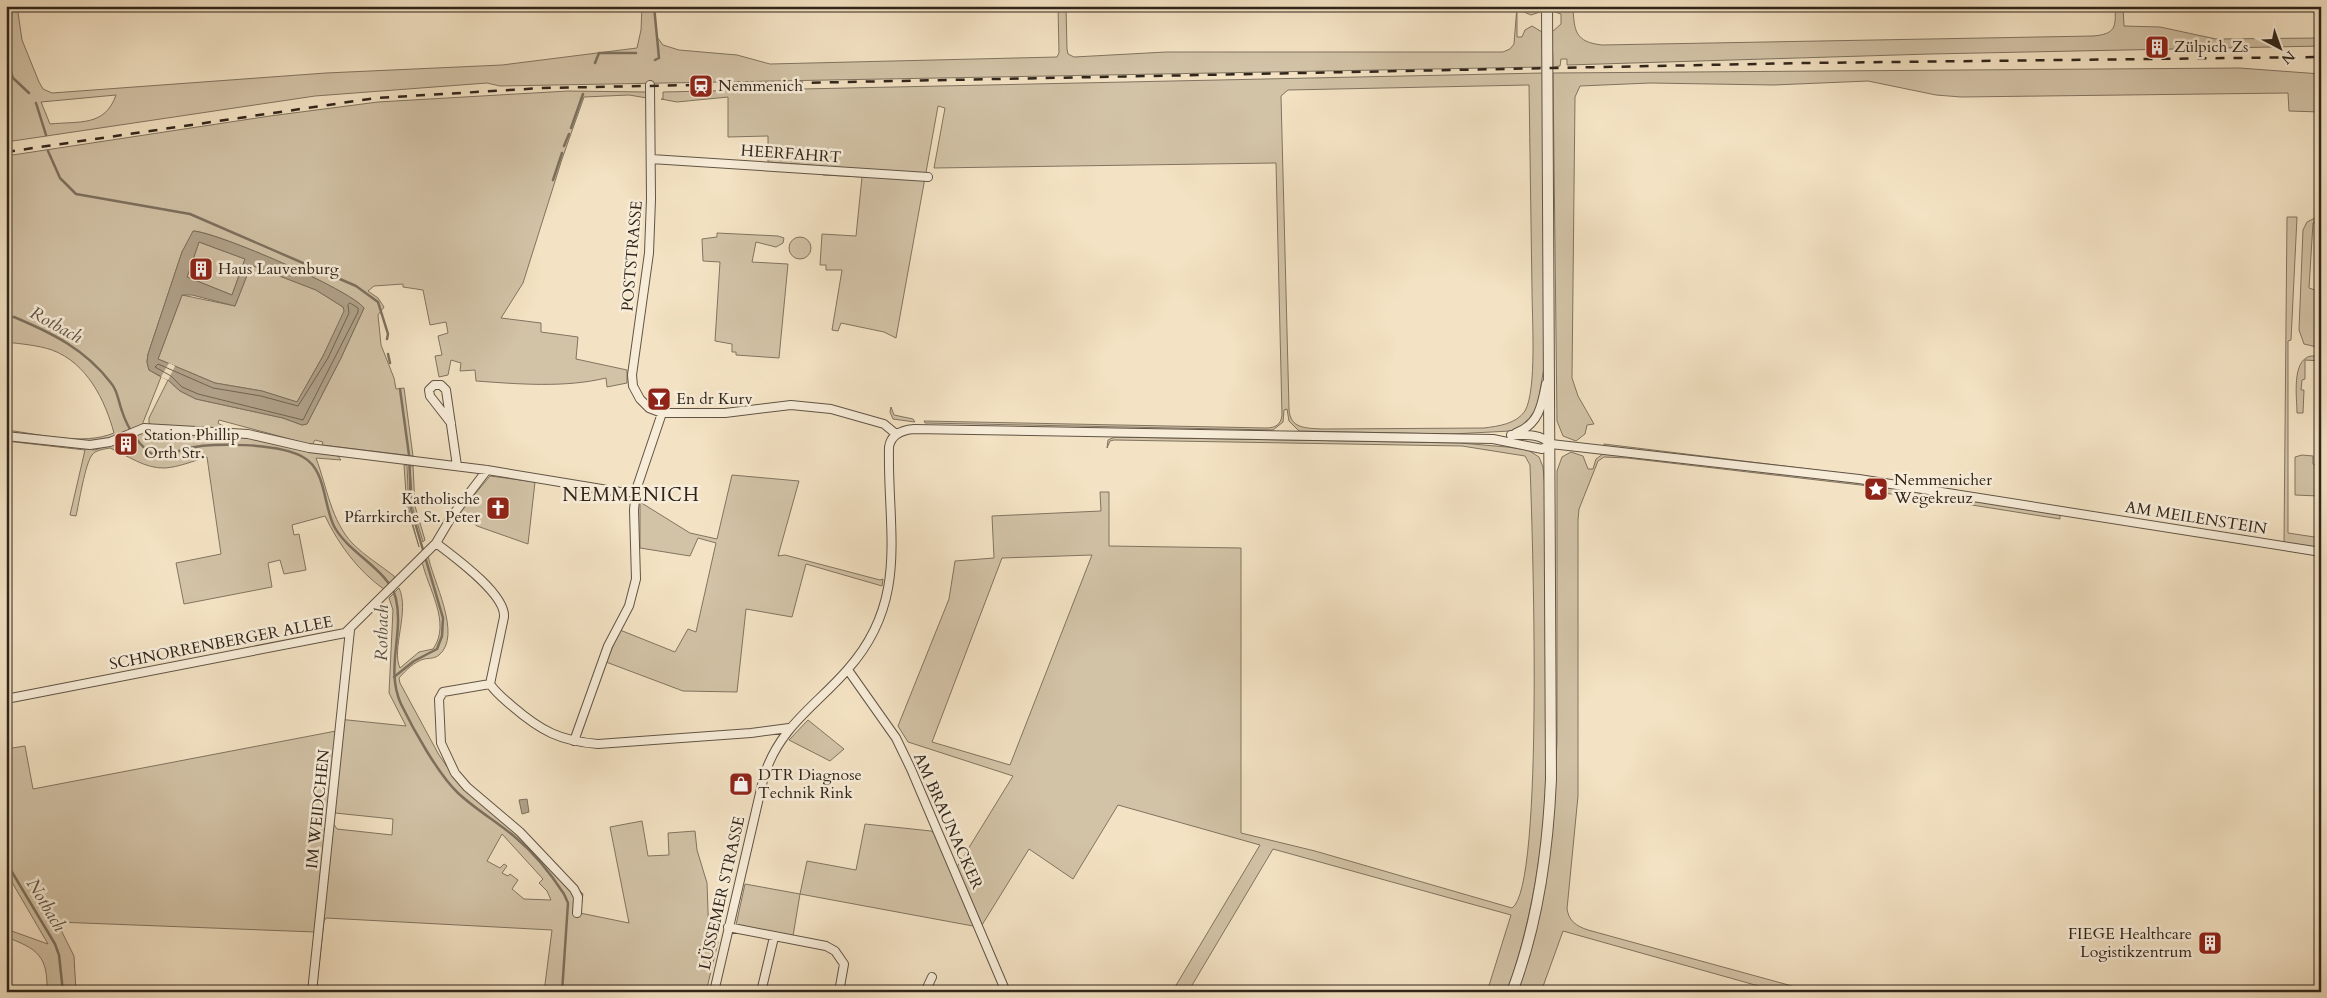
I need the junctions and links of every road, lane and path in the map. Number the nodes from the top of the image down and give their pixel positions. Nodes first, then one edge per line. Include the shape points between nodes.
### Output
1 (1547, 6) edge
2 (650, 85) dead end
3 (651, 159) junction
4 (928, 177) dead end
5 (1550, 363) junction
6 (662, 414) junction
7 (451, 423) junction
8 (896, 434) junction
9 (1511, 435) junction
10 (6, 436) edge
11 (1493, 439) junction
12 (1551, 444) junction
13 (457, 466) junction
14 (487, 470) junction
15 (636, 490) junction
16 (436, 543) junction
17 (2321, 552) edge
18 (350, 630) junction
19 (848, 670) junction
20 (490, 684) junction
21 (6, 699) edge
22 (789, 728) junction
23 (574, 741) junction
24 (577, 913) dead end
25 (728, 927) junction
26 (774, 937) junction
27 (932, 977) dead end
28 (312, 992) edge
29 (714, 992) edge
30 (761, 992) edge
31 (839, 992) edge
32 (925, 992) edge
33 (1006, 992) edge
34 (1512, 992) edge

1 - 5 street
2 - 3 street, POSTSTRASSE
3 - 4 street, HEERFAHRT
3 - 6 street, POSTSTRASSE via 649,253 632,378 643,403
5 - 9 street via 1538,415 1526,428
5 - 12 street
6 - 8 street via 725,414 791,406 831,408 884,424
6 - 15 street
7 - 7 street via 445,389 434,385 429,390 430,396
7 - 13 street
8 - 11 street via 914,429
8 - 19 street, LÜSSEMER STRASSE via 889,447 893,556 889,585 874,631
9 - 11 street
9 - 12 street via 1535,435
10 - 13 street via 90,445 104,444 139,430 248,434 309,448
11 - 12 street via 1542,449
12 - 17 street, AM MEILENSTEIN via 1859,479
12 - 34 street via 1553,728 1550,812 1536,908
13 - 14 street
14 - 15 street via 622,492
14 - 16 street, SCHNORRENBERGER ALLEE
15 - 23 street via 636,579 629,606 608,646
16 - 18 street, SCHNORRENBERGER ALLEE
16 - 20 street via 468,568 503,608 504,617
18 - 21 street, SCHNORRENBERGER ALLEE via 340,635
18 - 28 street, IM WEIDCHEN
19 - 22 street, LÜSSEMER STRASSE
19 - 33 street, AM BRAUNACKER via 896,738
20 - 23 street via 536,726
20 - 24 street via 443,692 439,699 441,743 452,768 464,784 520,832 574,889 578,897
22 - 23 street via 598,744
22 - 25 street, LÜSSEMER STRASSE via 775,748 764,776
25 - 26 street
25 - 29 street, LÜSSEMER STRASSE
26 - 30 street
26 - 31 street via 835,950 844,964
27 - 32 street

